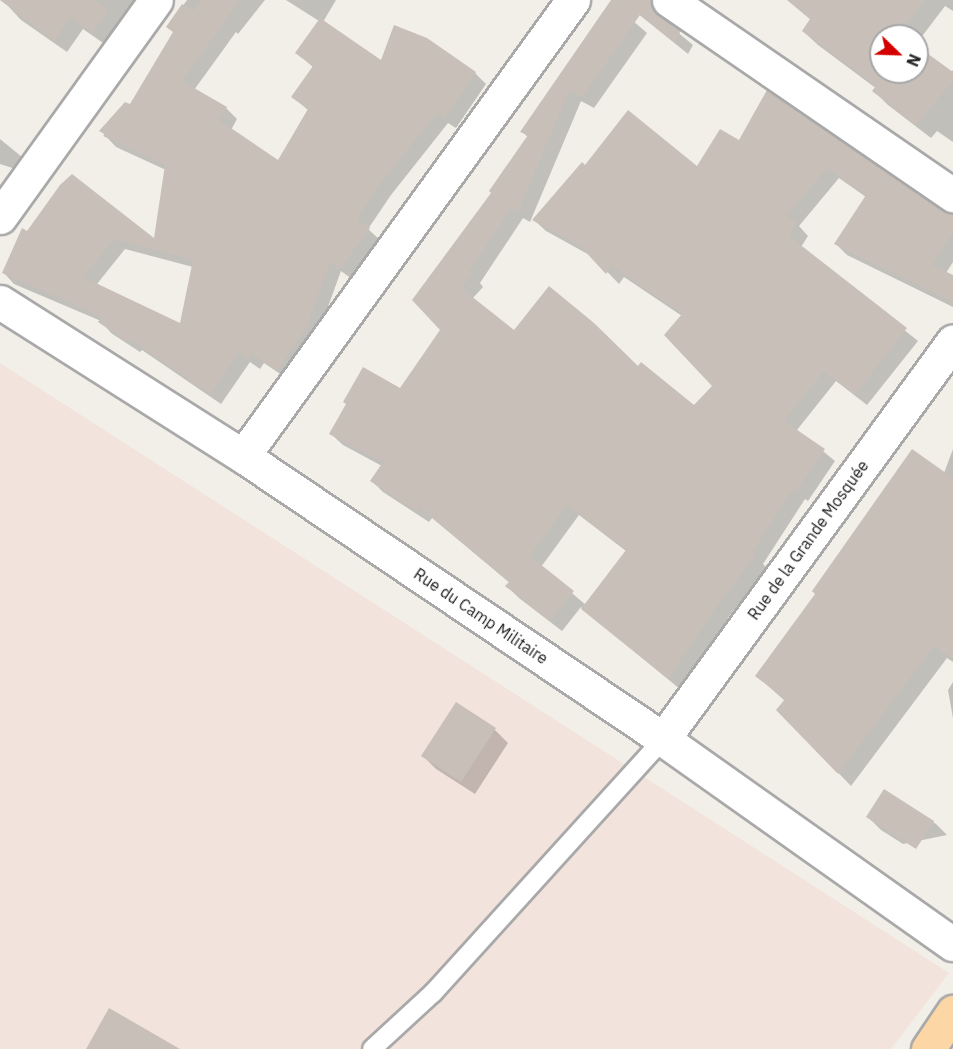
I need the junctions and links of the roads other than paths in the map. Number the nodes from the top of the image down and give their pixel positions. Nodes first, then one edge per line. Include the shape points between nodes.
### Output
1 (156, 0) edge
2 (573, 0) edge
3 (669, 0) edge
4 (953, 195) edge
5 (0, 217) edge
6 (0, 302) edge
7 (953, 341) edge
8 (243, 456) junction
9 (663, 739) junction
10 (953, 944) edge
11 (953, 1012) edge
12 (372, 1049) edge
13 (928, 1049) edge

1 - 5 street
2 - 8 street
3 - 4 street
6 - 8 street, Rue du Camp Militaire
7 - 9 street, Rue de la Grande Mosquée
8 - 9 street, Rue du Camp Militaire
9 - 10 street, Rue du Camp Militaire
9 - 12 lane via 433,993
11 - 13 main road

